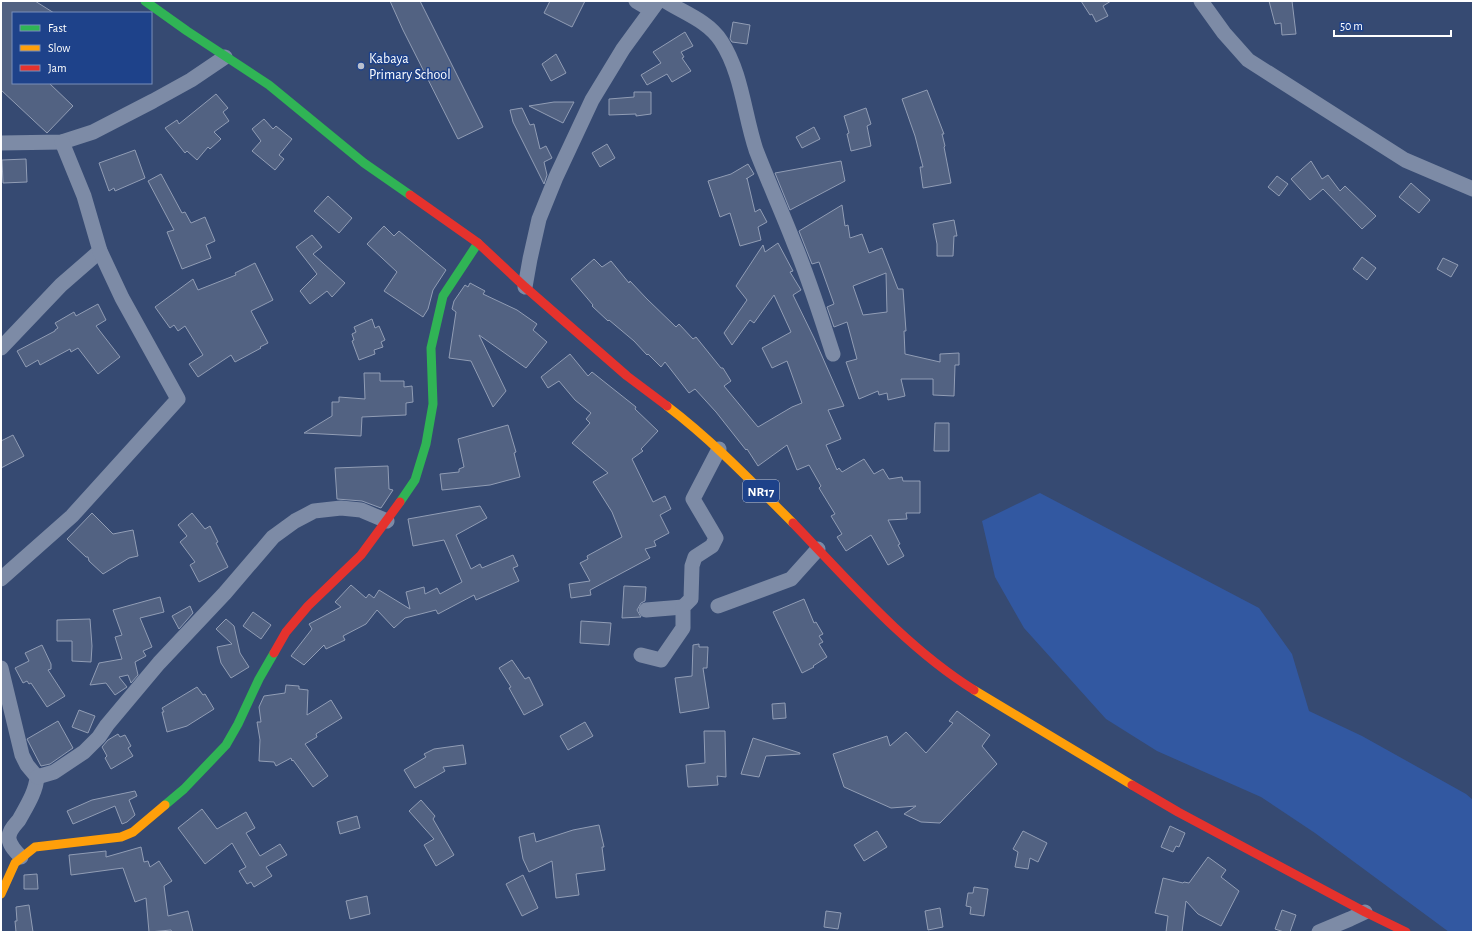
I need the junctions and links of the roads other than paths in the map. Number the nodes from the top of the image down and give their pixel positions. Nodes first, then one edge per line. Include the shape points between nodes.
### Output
1 (145, 1) edge
2 (636, 1) edge
3 (665, 1) edge
4 (1201, 1) edge
5 (655, 5) edge
6 (225, 57) junction
7 (62, 142) junction
8 (1, 143) edge
9 (1473, 189) edge
10 (478, 243) junction
11 (100, 251) junction
12 (525, 287) junction
13 (1, 348) edge
14 (833, 354) dead end
15 (719, 449) junction
16 (387, 521) junction
17 (818, 549) junction
18 (1, 578) edge
19 (718, 606) dead end
20 (683, 607) junction
21 (646, 610) dead end
22 (641, 655) dead end
23 (1, 668) edge
24 (38, 777) junction
25 (21, 857) junction
26 (1, 894) edge
27 (1365, 912) junction
28 (1319, 932) edge
29 (1406, 932) edge

1 - 6 main road, NR17
2 - 5 street
3 - 14 street via 707,25 721,40 732,59 756,148 795,243
4 - 9 street via 1248,60 1405,160
5 - 12 street via 592,100 559,171 539,219
6 - 7 street via 153,101 93,132
6 - 10 main road, NR17 via 269,85 364,163
7 - 8 street
7 - 11 street via 84,196
10 - 12 main road, NR17
10 - 16 main road via 443,296 431,348 433,404 426,444 415,480
11 - 13 street via 61,284
11 - 18 street via 122,298 178,398 72,516
12 - 15 main road, NR17 via 627,376
15 - 17 main road, NR17
15 - 20 street via 693,499 716,538 712,546 695,557 692,566 692,599
16 - 24 street via 361,510 341,508 314,511 273,537 159,663 99,737 84,752 54,772
16 - 25 main road via 361,555 308,606 286,632 226,745 184,789 133,832 121,837 35,847
17 - 19 street via 791,579
17 - 27 main road, NR17 via 899,632 965,684 1178,812
20 - 21 street
20 - 22 street via 683,628 661,660
23 - 24 street via 22,755
24 - 25 street via 37,785 9,838 12,847
25 - 26 main road via 15,863
27 - 28 street
27 - 29 main road, NR17

